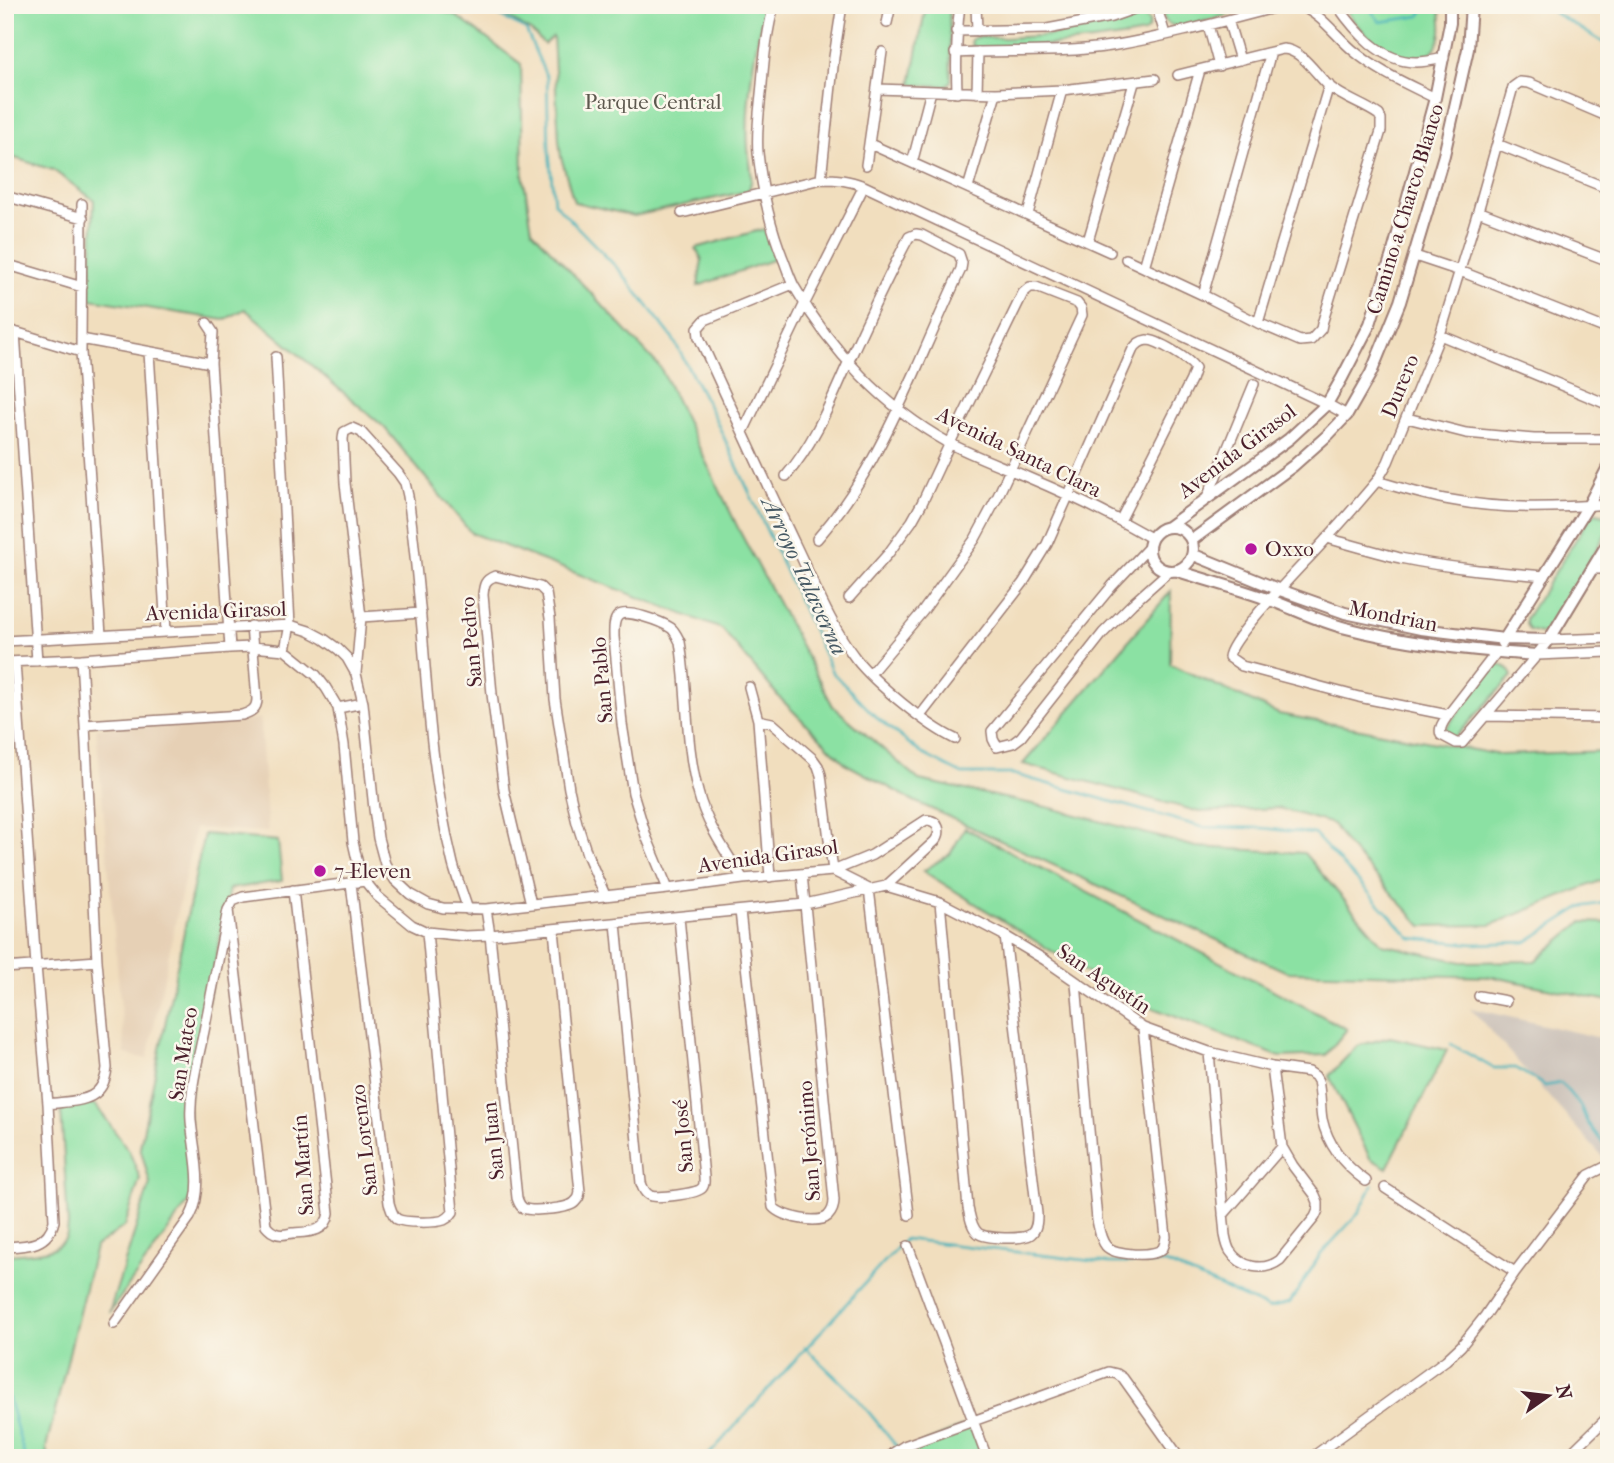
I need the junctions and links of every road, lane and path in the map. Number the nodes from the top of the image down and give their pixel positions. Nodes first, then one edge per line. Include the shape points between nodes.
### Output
1 (774, 5) edge
2 (842, 5) edge
3 (891, 5) edge
4 (960, 5) edge
5 (976, 5) edge
6 (1145, 5) edge
7 (1156, 5) edge
8 (1285, 5) edge
9 (1297, 5) edge
10 (1337, 5) edge
11 (1450, 5) edge
12 (1471, 5) edge
13 (1228, 20) junction
14 (887, 23) dead end
15 (1208, 24) junction
16 (956, 31) junction
17 (977, 31) junction
18 (1165, 34) junction
19 (882, 52) dead end
20 (978, 52) junction
21 (1271, 52) junction
22 (955, 53) junction
23 (1444, 58) junction
24 (1240, 60) junction
25 (1219, 66) junction
26 (1200, 70) junction
27 (1178, 75) dead end
28 (1155, 79) dead end
29 (1134, 83) junction
30 (1329, 85) junction
31 (877, 89) junction
32 (1062, 90) junction
33 (931, 91) junction
34 (957, 93) junction
35 (976, 93) junction
36 (996, 93) junction
37 (1435, 98) junction
38 (1609, 117) edge
39 (870, 144) junction
40 (1497, 144) junction
41 (1422, 149) junction
42 (1444, 155) junction
43 (912, 163) junction
44 (866, 164) dead end
45 (821, 179) junction
46 (864, 186) junction
47 (968, 188) junction
48 (1609, 189) edge
49 (764, 194) junction
50 (5, 196) edge
51 (82, 204) dead end
52 (1478, 211) junction
53 (682, 213) dead end
54 (1028, 214) junction
55 (83, 218) junction
56 (1088, 241) junction
57 (1110, 251) dead end
58 (1415, 256) junction
59 (1126, 259) dead end
60 (1609, 261) edge
61 (5, 264) edge
62 (1144, 267) junction
63 (1460, 271) junction
64 (793, 284) junction
65 (82, 286) junction
66 (1203, 295) junction
67 (805, 303) junction
68 (207, 323) dead end
69 (1258, 323) junction
70 (1609, 330) edge
71 (10, 331) edge
72 (1440, 335) junction
73 (81, 339) junction
74 (81, 352) junction
75 (149, 352) junction
76 (276, 357) dead end
77 (848, 362) junction
78 (211, 363) junction
79 (1254, 384) dead end
80 (1327, 404) junction
81 (1609, 405) edge
82 (898, 409) junction
83 (1347, 415) junction
84 (1407, 418) junction
85 (743, 432) junction
86 (1609, 439) edge
87 (950, 443) junction
88 (1609, 465) edge
89 (1010, 469) junction
90 (786, 476) dead end
91 (1377, 481) junction
92 (1069, 495) junction
93 (1207, 498) junction
94 (1609, 504) edge
95 (1588, 506) junction
96 (1121, 521) junction
97 (1168, 527) junction
98 (1327, 538) junction
99 (817, 539) dead end
100 (1192, 540) junction
101 (1609, 541) edge
102 (1150, 543) junction
103 (1194, 555) junction
104 (1593, 569) junction
105 (1609, 569) edge
106 (1173, 571) junction
107 (1545, 576) junction
108 (1280, 590) junction
109 (849, 598) dead end
110 (1270, 600) junction
111 (421, 613) junction
112 (361, 617) junction
113 (290, 625) junction
114 (251, 626) junction
115 (229, 628) junction
116 (166, 631) junction
117 (101, 635) junction
118 (1609, 638) edge
119 (36, 639) junction
120 (1504, 639) junction
121 (1549, 640) junction
122 (5, 641) edge
123 (253, 647) junction
124 (230, 648) junction
125 (285, 650) junction
126 (1609, 652) edge
127 (1496, 653) junction
128 (1537, 655) junction
129 (80, 659) junction
130 (37, 661) junction
131 (10, 662) edge
132 (356, 674) junction
133 (870, 674) junction
134 (749, 687) dead end
135 (363, 703) junction
136 (338, 708) junction
137 (1448, 715) junction
138 (920, 716) junction
139 (1485, 716) junction
140 (1609, 718) edge
141 (758, 720) junction
142 (85, 725) junction
143 (955, 738) dead end
144 (833, 871) junction
145 (802, 874) junction
146 (770, 877) junction
147 (743, 879) junction
148 (365, 881) junction
149 (351, 883) junction
150 (886, 886) junction
151 (668, 889) junction
152 (869, 889) junction
153 (292, 890) junction
154 (605, 895) junction
155 (940, 902) junction
156 (531, 904) junction
157 (805, 904) junction
158 (468, 909) junction
159 (486, 909) junction
160 (228, 910) junction
161 (740, 911) junction
162 (679, 917) junction
163 (616, 923) junction
164 (554, 930) junction
165 (427, 932) junction
166 (490, 935) junction
167 (1005, 936) junction
168 (97, 961) junction
169 (36, 966) junction
170 (5, 968) edge
171 (1076, 983) junction
172 (1479, 996) dead end
173 (1506, 1001) dead end
174 (1143, 1028) junction
175 (1209, 1052) junction
176 (1272, 1067) junction
177 (47, 1104) junction
178 (1282, 1147) junction
179 (1609, 1165) edge
180 (1366, 1181) dead end
181 (1385, 1188) dead end
182 (909, 1215) dead end
183 (1223, 1215) junction
184 (908, 1246) dead end
185 (5, 1247) edge
186 (1515, 1272) junction
187 (114, 1324) dead end
188 (1609, 1416) edge
189 (973, 1421) junction
190 (888, 1457) edge
191 (986, 1458) edge
192 (1180, 1458) edge
193 (1311, 1458) edge
194 (1566, 1458) edge

1 - 49 street, Avenida Santa Clara via 757,121
2 - 45 street
3 - 14 street
4 - 16 street
5 - 17 street
6 - 17 street via 1075,25
7 - 18 street
8 - 13 street
9 - 37 street via 1322,19 1371,64
10 - 23 street via 1358,32 1392,57 1417,62
11 - 23 street, Camino a Charco Blanco
12 - 42 street, Camino a Charco Blanco via 1468,49
13 - 15 street
13 - 24 street
15 - 18 street
15 - 25 street
16 - 17 street
16 - 22 street
18 - 20 street via 1060,51
19 - 31 street
20 - 22 street
20 - 35 street
21 - 24 street
21 - 30 street via 1293,51
21 - 66 street
22 - 34 street
23 - 37 street, Camino a Charco Blanco
24 - 25 street
25 - 26 street
26 - 27 street
26 - 62 street
28 - 29 street
29 - 32 street
29 - 56 street
30 - 69 street
30 - 69 street via 1379,115 1381,131 1321,329 1311,340 1300,341
31 - 33 street
31 - 39 street
32 - 36 street
32 - 54 street
33 - 34 street
33 - 43 street
34 - 35 street
35 - 36 street
36 - 47 street
37 - 41 street, Camino a Charco Blanco
38 - 40 street, Durero via 1520,82 1513,87
39 - 43 street
39 - 44 street
40 - 48 street
40 - 52 street, Durero
41 - 42 street
41 - 80 street, Camino a Charco Blanco via 1370,324
42 - 58 street, Camino a Charco Blanco
43 - 47 street
45 - 46 street
45 - 49 street
46 - 67 street
46 - 80 street
47 - 54 street
49 - 53 street
49 - 64 street, Avenida Santa Clara
50 - 55 street
51 - 55 street
52 - 60 street
52 - 63 street, Durero
54 - 56 street
55 - 65 street
56 - 57 street
58 - 63 street
58 - 83 street, Camino a Charco Blanco via 1371,373
59 - 62 street
61 - 65 street
62 - 66 street
63 - 70 street
63 - 72 street, Durero
64 - 67 street, Avenida Santa Clara
64 - 85 street via 709,318 698,328
65 - 73 street
66 - 69 street
67 - 77 street, Avenida Santa Clara
67 - 85 street
68 - 78 street via 213,332
71 - 74 street
71 - 119 street
72 - 81 street
72 - 84 street, Durero
73 - 74 street
73 - 75 street
74 - 117 street
75 - 78 street
75 - 116 street
76 - 113 street
77 - 82 street, Avenida Santa Clara
77 - 82 street via 909,237 922,235 959,254 961,269
77 - 90 street via 814,437
78 - 115 street
79 - 93 street
80 - 83 street
80 - 93 street, Avenida Girasol via 1289,439
82 - 87 street, Avenida Santa Clara
82 - 99 street via 846,504
83 - 100 street, Avenida Girasol via 1293,466
84 - 86 street via 1466,433
84 - 91 street, Durero
85 - 133 street via 831,617
87 - 89 street, Avenida Santa Clara
87 - 89 street via 1026,289 1035,287 1077,303 1082,315
87 - 109 street via 912,521
88 - 95 street
89 - 92 street, Avenida Santa Clara
89 - 133 street via 962,559
91 - 95 street via 1451,500 1519,507
91 - 98 street, Durero
92 - 96 street, Avenida Santa Clara
92 - 96 street via 1133,349 1144,340 1159,344 1192,363 1194,374
92 - 138 street via 1033,568
93 - 97 street, Avenida Girasol
94 - 95 street
95 - 107 street
96 - 102 street, Avenida Santa Clara
97 - 100 street via 1182,529
97 - 102 street
98 - 107 street via 1454,567
98 - 108 street, Durero
100 - 103 street
101 - 104 street
102 - 106 street via 1156,566
102 - 106 street via 992,732 997,747 1013,743 1030,727 1103,633
103 - 106 street via 1185,567
103 - 108 street, Mondrian
104 - 105 street
104 - 121 street
106 - 110 street, Mondrian
107 - 120 street
108 - 110 street, Durero
108 - 120 street, Mondrian via 1345,613 1421,629
110 - 127 street, Mondrian via 1343,628
110 - 137 street, Durero via 1230,649 1229,657 1242,666
111 - 112 street
111 - 112 street via 405,483 361,432 352,428 342,439
111 - 158 street via 429,719 443,815
112 - 132 street
113 - 114 street, Avenida Girasol
113 - 125 street
113 - 132 street, Avenida Girasol via 338,649
114 - 115 street, Avenida Girasol
114 - 123 street
115 - 116 street, Avenida Girasol
115 - 124 street
116 - 117 street, Avenida Girasol
117 - 119 street, Avenida Girasol
118 - 121 street, Mondrian
119 - 122 street, Avenida Girasol
119 - 130 street
120 - 121 street, Mondrian
120 - 127 street
121 - 128 street
123 - 124 street, Avenida Girasol
123 - 125 street, Avenida Girasol
123 - 142 street via 257,699 254,709 242,715
124 - 129 street, Avenida Girasol
125 - 136 street, Avenida Girasol via 316,675
126 - 128 street, Mondrian
127 - 128 street, Mondrian
127 - 137 street
128 - 139 street
129 - 130 street, Avenida Girasol
129 - 142 street
130 - 131 street, Avenida Girasol
131 - 169 street
132 - 135 street, Avenida Girasol
133 - 138 street
134 - 141 street
135 - 136 street
135 - 158 street, Avenida Girasol via 385,864 410,894 428,904
136 - 148 street, Avenida Girasol via 353,842
137 - 139 street via 1441,735 1458,744
138 - 143 street
139 - 140 street
141 - 144 street via 772,723 818,766
141 - 146 street
142 - 168 street
144 - 145 street, Avenida Girasol
144 - 150 street, Avenida Girasol via 872,855 932,820 939,828 935,841
144 - 152 street
145 - 146 street, Avenida Girasol
145 - 157 street, San Jerónimo
146 - 147 street, Avenida Girasol
147 - 151 street, Avenida Girasol
147 - 151 street, San Pablo via 698,795 680,642 664,624 625,613 614,623 622,724 633,793
148 - 149 street
148 - 165 street, Avenida Girasol via 394,911
149 - 153 street
149 - 165 street, San Lorenzo via 389,1203 393,1214 407,1221 441,1221 453,1212
150 - 152 street, Avenida Girasol
150 - 155 street, San Agustín
151 - 154 street, Avenida Girasol
152 - 157 street, Avenida Girasol
152 - 182 street
153 - 160 street via 243,897 233,901
153 - 160 street, San Martín via 329,1213 324,1227 316,1231 278,1235 266,1226
154 - 156 street, Avenida Girasol
154 - 156 street, San Pedro via 587,854 569,789 546,593 540,587 495,576 485,582 483,595 492,694 504,790
155 - 167 street, San Agustín
155 - 167 street via 968,1208 975,1231 990,1238 1032,1234 1037,1214
156 - 159 street, Avenida Girasol
157 - 161 street, Avenida Girasol
157 - 161 street, San Jerónimo via 834,1200 831,1212 820,1219 787,1216 773,1207
158 - 159 street, Avenida Girasol
159 - 166 street, San Juan
160 - 187 street, San Mateo via 191,1104 196,1200 190,1217
161 - 162 street, Avenida Girasol
162 - 163 street, Avenida Girasol
162 - 163 street, San José via 705,1177 701,1190 692,1193 656,1196 643,1191
163 - 164 street, Avenida Girasol
164 - 166 street, Avenida Girasol
164 - 166 street, San Juan via 580,1192 568,1207 534,1210 525,1209 517,1198
165 - 166 street, Avenida Girasol
167 - 171 street, San Agustín
168 - 169 street
168 - 177 street via 105,1080 87,1099
169 - 170 street
169 - 177 street
171 - 174 street, San Agustín
171 - 174 street via 1097,1220 1105,1245 1123,1254 1155,1253 1165,1244
172 - 173 street
174 - 175 street, San Agustín
175 - 176 street, San Agustín
175 - 183 street
176 - 178 street
176 - 180 street, San Agustín via 1315,1076 1328,1137 1338,1156
177 - 185 street via 52,1229 27,1246
178 - 183 street
178 - 183 street via 1315,1195 1318,1210 1280,1260 1262,1267 1245,1265 1236,1258 1229,1249
179 - 186 street via 1589,1175
181 - 186 street
184 - 189 street
186 - 193 street via 1485,1316 1446,1360
188 - 194 street
189 - 190 street via 904,1446
189 - 191 street
189 - 192 street via 1109,1372 1123,1378

